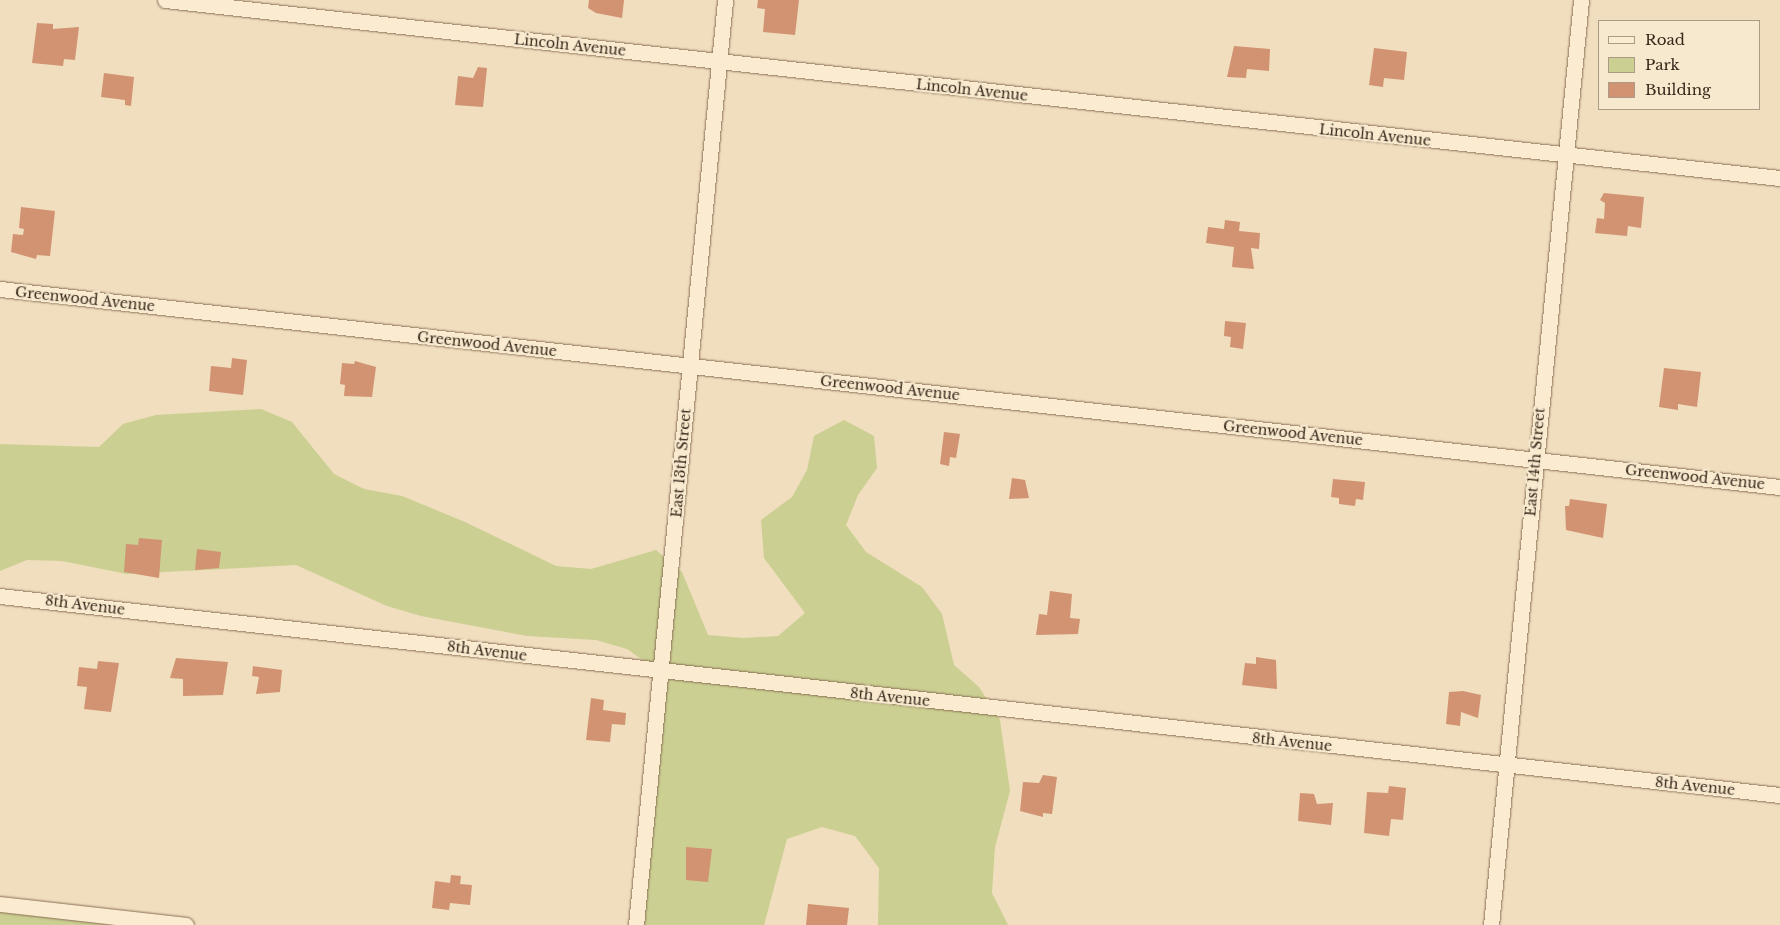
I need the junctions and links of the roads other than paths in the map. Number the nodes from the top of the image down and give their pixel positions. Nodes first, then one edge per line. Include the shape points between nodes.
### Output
1 (165, 0) edge
2 (725, 0) edge
3 (1581, 0) edge
4 (719, 62) junction
5 (1566, 154) junction
6 (1780, 178) edge
7 (0, 289) edge
8 (690, 366) junction
9 (1536, 460) junction
10 (1780, 487) edge
11 (0, 596) edge
12 (661, 671) junction
13 (1507, 765) junction
14 (1780, 795) edge
15 (0, 904) edge
16 (186, 925) edge
17 (636, 925) edge
18 (1491, 925) edge

1 - 4 street, Lincoln Avenue
2 - 4 street, East 13th Street
3 - 5 street, East 14th Street
4 - 5 street, Lincoln Avenue
4 - 8 street, East 13th Street
5 - 6 street, Lincoln Avenue
5 - 9 street, East 14th Street
7 - 8 street, Greenwood Avenue
8 - 9 street, Greenwood Avenue
8 - 12 street, East 13th Street
9 - 10 street, Greenwood Avenue
9 - 13 street, East 14th Street
11 - 12 street, 8th Avenue
12 - 13 street, 8th Avenue
12 - 17 street, East 13th Street
13 - 14 street, 8th Avenue
13 - 18 street, East 14th Street
15 - 16 street

